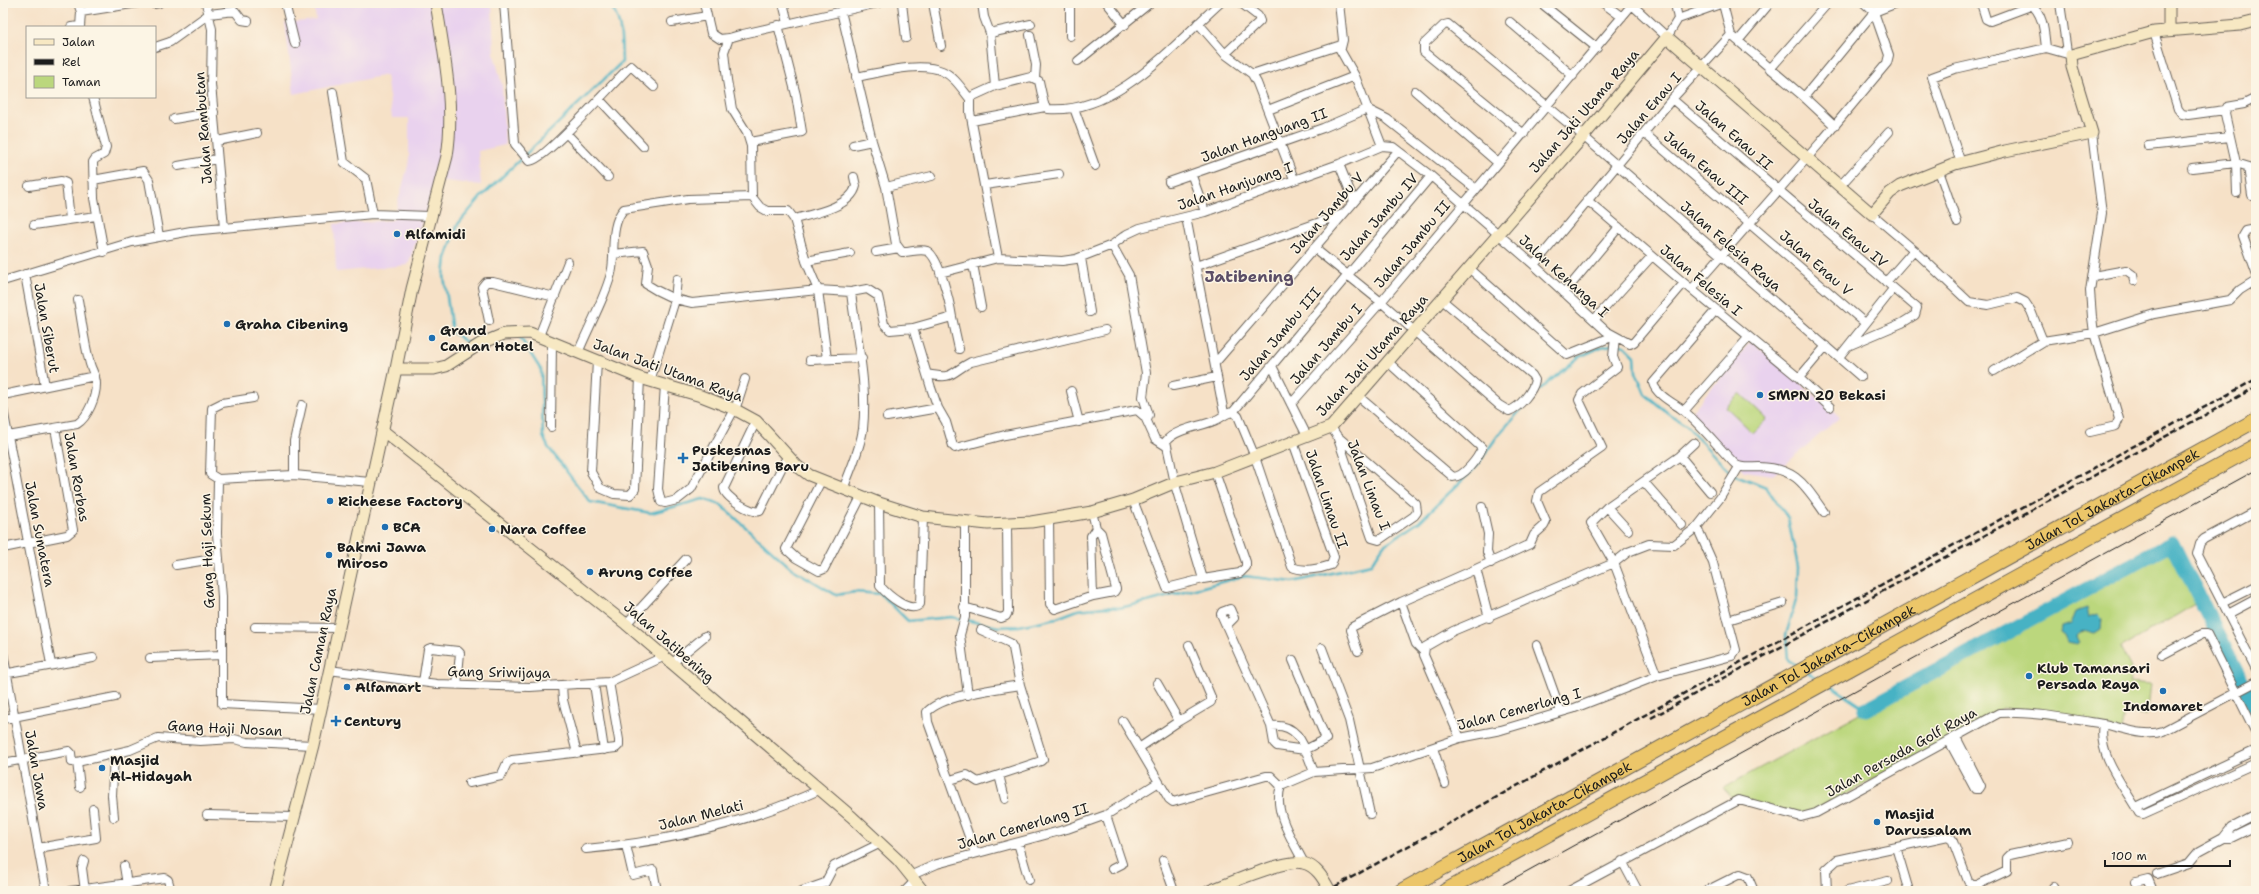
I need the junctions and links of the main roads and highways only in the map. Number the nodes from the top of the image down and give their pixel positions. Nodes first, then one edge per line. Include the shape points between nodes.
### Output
1 (2256, 420) edge
2 (2256, 446) edge
3 (1401, 891) edge
4 (1445, 891) edge

1 - 3 highway, Jalan Tol Jakarta–Cikampek
2 - 4 highway, Jalan Tol Jakarta–Cikampek

